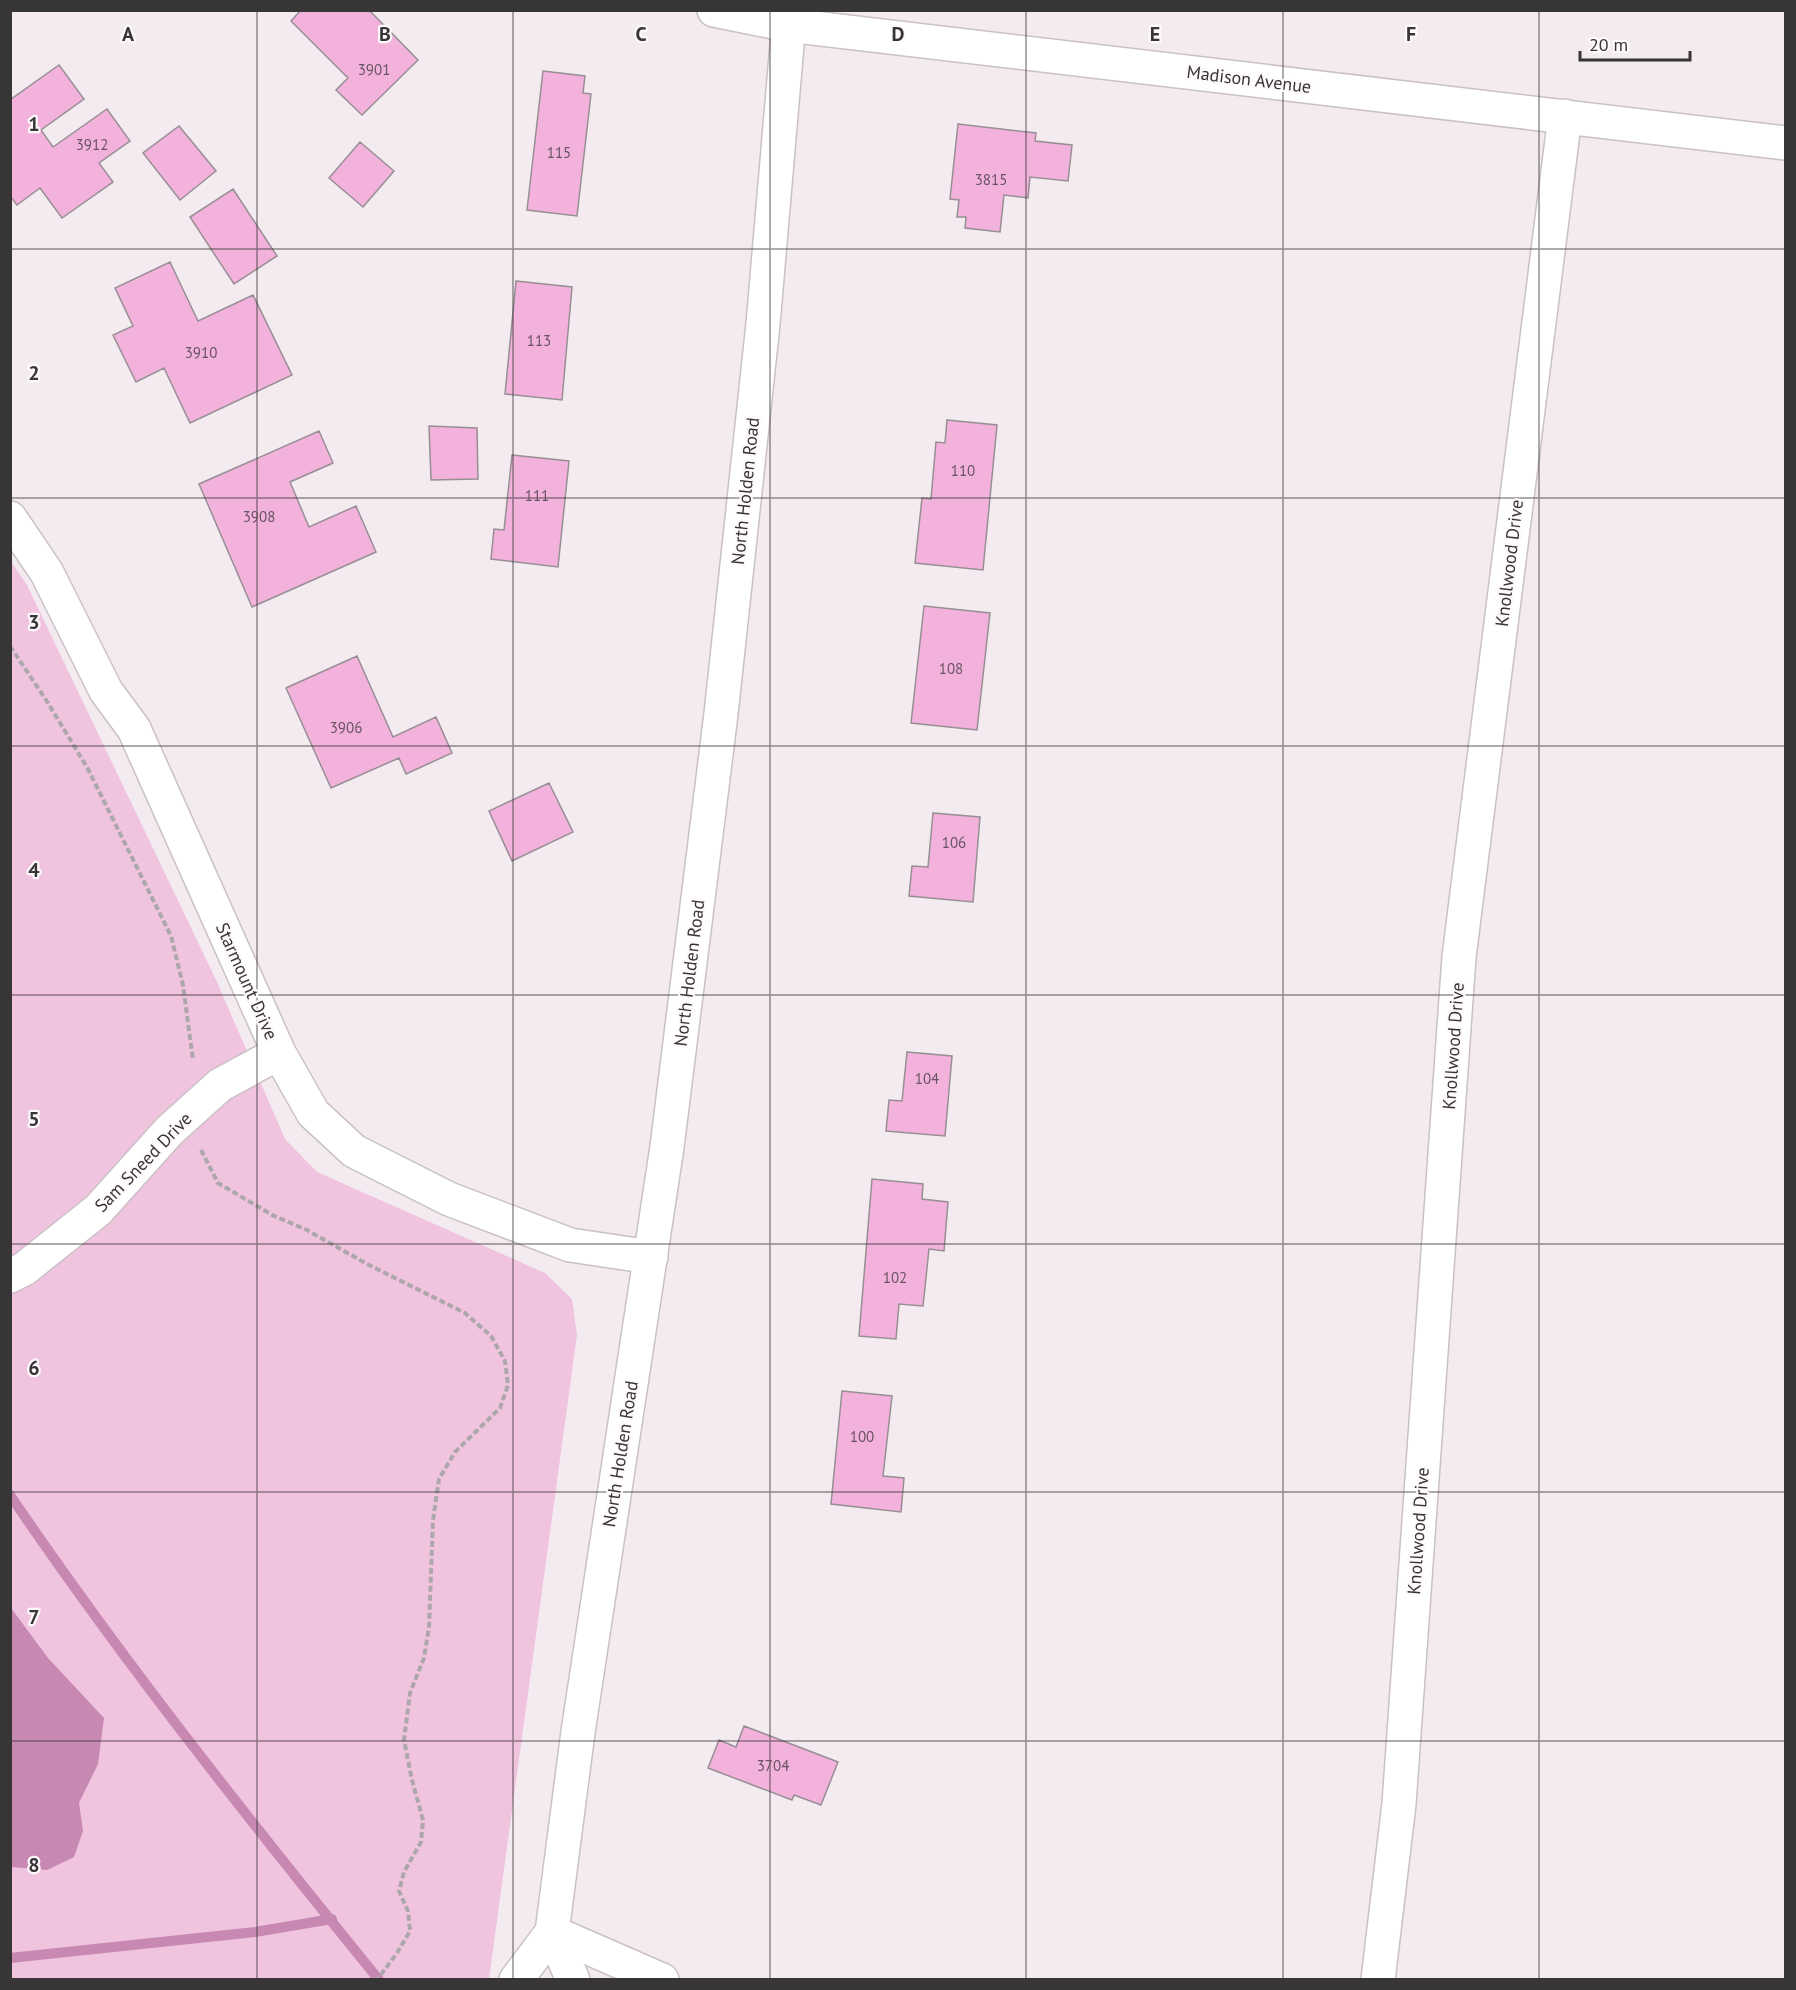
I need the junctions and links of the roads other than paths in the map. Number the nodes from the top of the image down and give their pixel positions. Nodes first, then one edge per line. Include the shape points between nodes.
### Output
1 (714, 10) edge
2 (789, 18) edge
3 (1565, 116) junction
4 (1785, 143) edge
5 (10, 518) edge
6 (279, 1053) junction
7 (651, 1257) junction
8 (10, 1276) edge
9 (552, 1932) junction
10 (516, 1980) edge
11 (573, 1980) edge
12 (662, 1980) edge
13 (1378, 1980) edge

1 - 2 street, Madison Avenue
2 - 3 street, Madison Avenue
2 - 7 street, North Holden Road via 763,324 721,714
3 - 4 street, Madison Avenue
3 - 13 street, Knollwood Drive via 1459,957 1399,1804
5 - 6 street, Starmount Drive via 47,573 106,691 135,729
6 - 7 street, Starmount Drive via 313,1113 354,1151 449,1199 570,1245
6 - 8 street, Sam Sneed Drive via 220,1085 169,1131 98,1210
7 - 9 street, North Holden Road via 578,1732
9 - 10 street, North Holden Road
9 - 11 street
9 - 12 street

